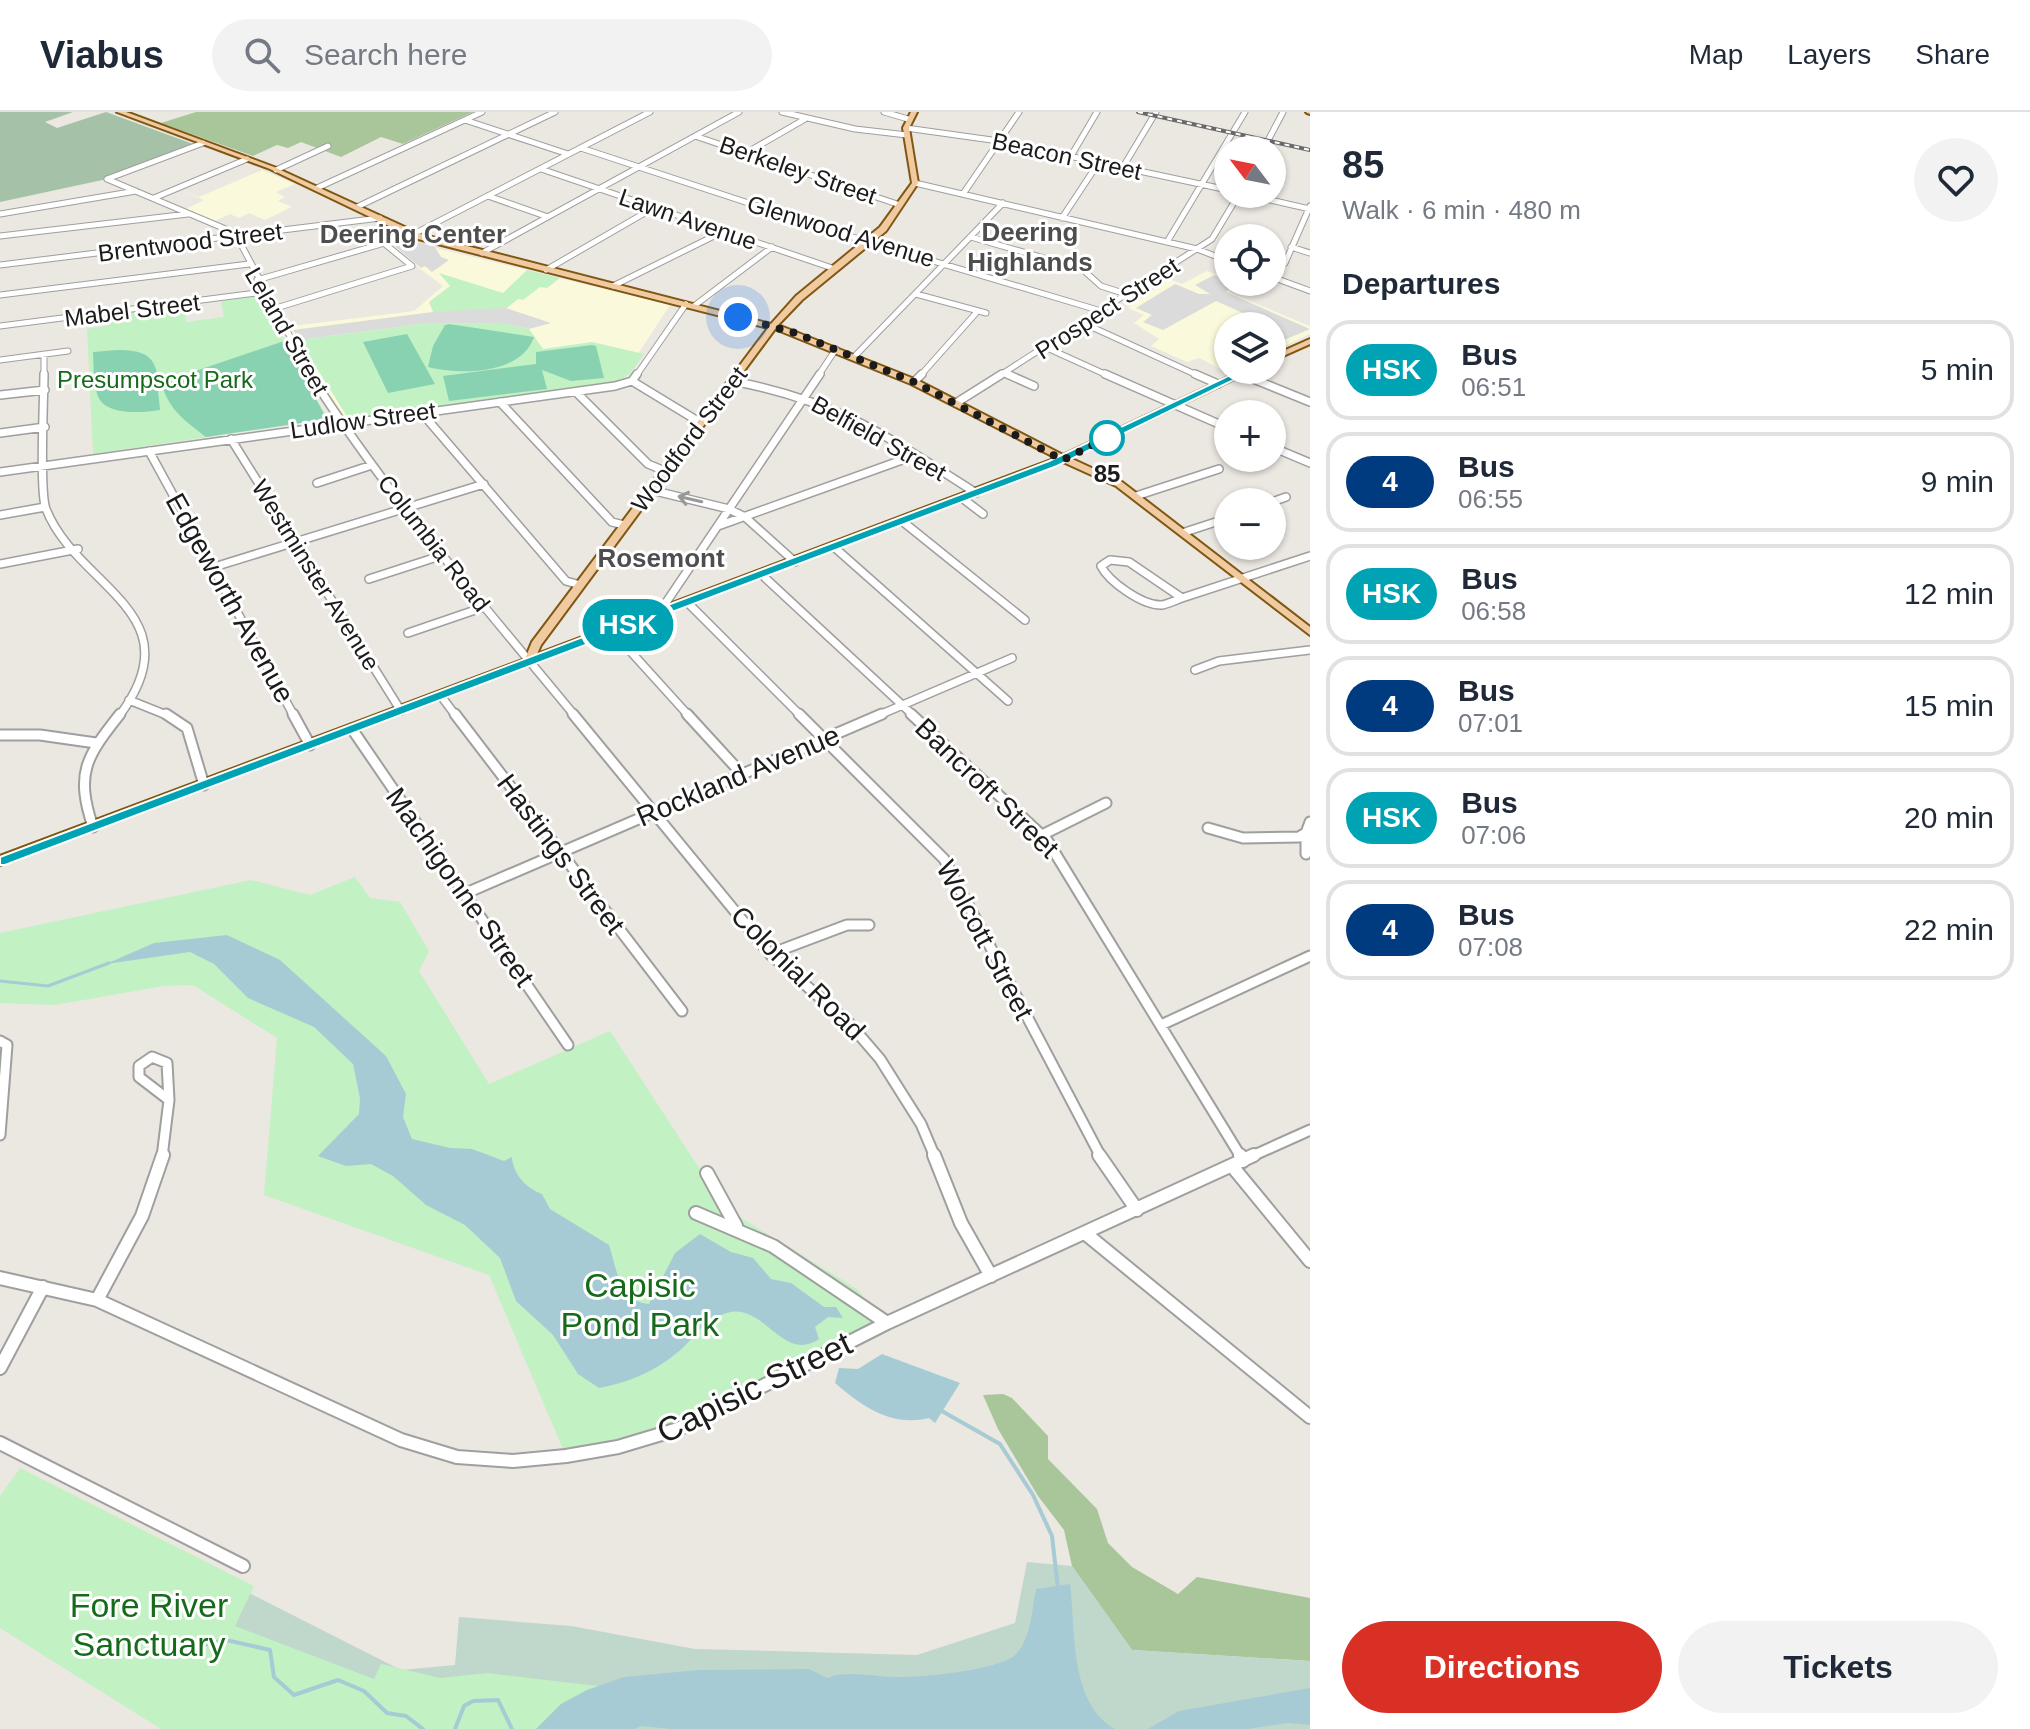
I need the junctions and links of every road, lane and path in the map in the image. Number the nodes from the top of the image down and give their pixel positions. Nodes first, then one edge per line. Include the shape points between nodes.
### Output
1 (120, 112) edge
2 (482, 112) edge
3 (555, 112) edge
4 (650, 112) edge
5 (739, 112) edge
6 (782, 112) edge
7 (884, 112) edge
8 (914, 112) edge
9 (1019, 112) edge
10 (1097, 112) edge
11 (1156, 112) edge
12 (1245, 112) edge
13 (1283, 112) edge
14 (805, 119) junction
15 (465, 120) junction
16 (907, 127) junction
17 (509, 134) junction
18 (695, 136) junction
19 (1270, 136) edge
20 (999, 141) junction
21 (203, 143) junction
22 (328, 146) dead end
23 (581, 148) junction
24 (746, 153) junction
25 (568, 154) junction
26 (1071, 156) junction
27 (247, 159) junction
28 (1099, 162) junction
29 (640, 167) junction
30 (1123, 167) junction
31 (541, 169) junction
32 (276, 170) junction
33 (915, 183) junction
34 (1201, 184) junction
35 (1214, 187) edge
36 (317, 188) junction
37 (600, 189) junction
38 (136, 191) junction
39 (963, 194) junction
40 (488, 196) junction
41 (154, 198) junction
42 (1003, 203) junction
43 (1286, 203) edge
44 (900, 205) junction
45 (357, 207) junction
46 (655, 207) junction
47 (1233, 208) edge
48 (1310, 208) edge
49 (0, 214) edge
50 (191, 214) junction
51 (548, 217) junction
52 (380, 218) junction
53 (1062, 218) junction
54 (724, 231) junction
55 (412, 235) junction
56 (0, 236) edge
57 (236, 236) junction
58 (971, 237) junction
59 (868, 242) junction
60 (1167, 242) junction
61 (385, 244) junction
62 (772, 247) junction
63 (1291, 247) junction
64 (1197, 249) junction
65 (482, 253) junction
66 (1310, 253) edge
67 (1214, 256) edge
68 (1286, 260) edge
69 (249, 264) junction
70 (945, 264) junction
71 (0, 265) edge
72 (835, 269) junction
73 (546, 270) junction
74 (257, 280) junction
75 (1286, 280) edge
76 (613, 286) junction
77 (1310, 291) edge
78 (263, 292) junction
79 (916, 294) junction
80 (1126, 294) junction
81 (0, 295) edge
82 (690, 305) junction
83 (273, 309) junction
84 (1101, 311) junction
85 (976, 313) junction
86 (986, 313) dead end
87 (1083, 323) junction
88 (0, 326) edge
89 (773, 326) junction
90 (1310, 341) edge
91 (1300, 346) junction
92 (1045, 347) junction
93 (836, 349) junction
94 (1310, 350) edge
95 (68, 351) dead end
96 (1286, 352) edge
97 (44, 354) junction
98 (854, 357) junction
99 (0, 360) edge
100 (1006, 373) junction
101 (632, 381) junction
102 (732, 381) junction
103 (914, 382) junction
104 (1214, 382) edge
105 (1218, 384) edge
106 (1271, 384) edge
107 (1034, 386) dead end
108 (45, 390) junction
109 (576, 392) junction
110 (0, 395) edge
111 (803, 397) junction
112 (500, 402) junction
113 (1310, 402) edge
114 (956, 403) junction
115 (1175, 405) junction
116 (421, 412) junction
117 (1214, 422) edge
118 (341, 423) junction
119 (701, 423) junction
120 (45, 427) junction
121 (0, 433) edge
122 (231, 439) junction
123 (149, 451) junction
124 (1286, 453) edge
125 (916, 455) junction
126 (1063, 460) junction
127 (1310, 463) edge
128 (372, 465) junction
129 (43, 466) junction
130 (665, 471) junction
131 (1214, 471) edge
132 (0, 472) edge
133 (317, 483) dead end
134 (484, 484) junction
135 (651, 490) junction
136 (976, 493) junction
137 (1136, 496) junction
138 (962, 498) junction
139 (45, 507) junction
140 (405, 509) junction
141 (729, 509) junction
142 (983, 514) dead end
143 (0, 515) edge
144 (745, 517) junction
145 (902, 521) junction
146 (1214, 523) edge
147 (624, 525) junction
148 (718, 526) junction
149 (1185, 532) junction
150 (296, 541) junction
151 (834, 547) junction
152 (78, 549) junction
153 (443, 555) junction
154 (1310, 556) edge
155 (795, 562) junction
156 (0, 564) edge
157 (214, 567) junction
158 (761, 574) junction
159 (369, 579) dead end
160 (1245, 580) junction
161 (580, 585) junction
162 (1183, 599) junction
163 (687, 602) junction
164 (484, 607) junction
165 (659, 613) junction
166 (1025, 620) dead end
167 (612, 631) junction
168 (1310, 632) edge
169 (408, 633) dead end
170 (1310, 650) edge
171 (1012, 658) dead end
172 (529, 662) junction
173 (1195, 670) dead end
174 (978, 672) junction
175 (441, 696) junction
176 (129, 700) junction
177 (1008, 701) dead end
178 (902, 705) junction
179 (401, 711) junction
180 (352, 729) junction
181 (0, 735) edge
182 (824, 738) junction
183 (96, 743) junction
184 (310, 745) junction
185 (742, 774) junction
186 (204, 785) junction
187 (1106, 803) dead end
188 (654, 812) junction
189 (1310, 822) edge
190 (93, 827) junction
191 (1208, 828) dead end
192 (1306, 833) junction
193 (1042, 835) junction
194 (560, 853) junction
195 (1306, 854) dead end
196 (0, 861) edge
197 (464, 894) junction
198 (869, 925) dead end
199 (770, 954) junction
200 (1310, 956) edge
201 (682, 1011) dead end
202 (1161, 1025) junction
203 (0, 1041) edge
204 (568, 1045) dead end
205 (170, 1101) dead end
206 (1310, 1130) edge
207 (0, 1132) edge
208 (1238, 1164) junction
209 (707, 1173) dead end
210 (1137, 1210) junction
211 (696, 1213) dead end
212 (736, 1226) junction
213 (1086, 1234) junction
214 (1310, 1261) edge
215 (991, 1276) junction
216 (0, 1278) edge
217 (43, 1287) junction
218 (97, 1300) junction
219 (887, 1323) junction
220 (0, 1368) edge
221 (1310, 1417) edge
222 (0, 1443) edge
223 (243, 1566) dead end

1 - 21 main road
2 - 15 street
3 - 17 street
4 - 23 street
5 - 18 street
6 - 14 street
7 - 16 street
8 - 16 main road
9 - 20 street
10 - 26 street
11 - 30 street
12 - 34 street
13 - 19 street
14 - 16 street
14 - 24 street
15 - 17 street
15 - 36 street
16 - 20 street, Beacon Street
16 - 33 main road
17 - 25 street
17 - 45 street
18 - 24 street, Berkeley Street
18 - 29 street
20 - 26 street, Beacon Street
20 - 39 street
21 - 27 main road
21 - 38 street, Leland Street via 107,179
22 - 32 street
23 - 25 street
23 - 29 street, Glenwood Avenue
24 - 44 street, Berkeley Street
25 - 31 street
26 - 28 street, Beacon Street
27 - 32 main road
27 - 41 street
28 - 30 street, Beacon Street
28 - 53 street
29 - 37 street
29 - 59 street, Glenwood Avenue
30 - 34 street, Beacon Street
31 - 37 street, Lawn Avenue
31 - 40 street
32 - 36 main road
33 - 39 street
33 - 44 main road, Woodford Street
34 - 35 street, Beacon Street
34 - 60 street
36 - 45 main road
37 - 46 street, Lawn Avenue
37 - 51 street
38 - 41 street, Leland Street
38 - 49 street
39 - 42 street
40 - 51 street
40 - 55 street
41 - 50 street, Leland Street
42 - 53 street
42 - 58 street
43 - 48 street
44 - 59 main road, Woodford Street
45 - 52 main road
46 - 54 street, Lawn Avenue
46 - 73 street
47 - 64 street, Prospect Street via 1215,237
48 - 63 street
50 - 56 street
50 - 57 street, Leland Street
51 - 65 street
52 - 55 main road
52 - 57 street, Brentwood Street
53 - 60 street
54 - 62 street, Lawn Avenue
54 - 76 street
55 - 61 street
55 - 65 main road
57 - 69 street, Leland Street
57 - 71 street, Brentwood Street
58 - 70 street
58 - 80 street via 1082,269 1101,286
59 - 70 street, Glenwood Avenue
59 - 72 main road, Woodford Street
60 - 64 street
61 - 74 street
61 - 83 street via 412,266
62 - 72 street, Lawn Avenue
62 - 82 street
63 - 66 street
63 - 68 street
64 - 67 street
64 - 80 street, Prospect Street
65 - 73 main road
69 - 74 street, Leland Street
69 - 81 street
70 - 79 street
70 - 84 street, Glenwood Avenue
72 - 89 main road, Woodford Street
73 - 76 main road
74 - 78 street, Leland Street
75 - 77 street
76 - 82 main road
78 - 83 street, Leland Street
78 - 88 street, Mabel Street
79 - 85 street
79 - 98 street
80 - 84 street, Prospect Street
82 - 89 main road
82 - 101 street
83 - 118 street, Leland Street
84 - 87 street, Prospect Street
85 - 86 street
85 - 103 street
87 - 92 street, Prospect Street
87 - 104 street
89 - 93 main road
89 - 102 main road, Woodford Street
90 - 91 main road
91 - 94 street
91 - 96 main road
92 - 100 street, Prospect Street
92 - 115 street
93 - 98 main road
93 - 111 street
95 - 97 street
97 - 99 street
97 - 108 street
98 - 103 main road
100 - 107 street
100 - 114 street, Prospect Street
101 - 109 street, Ludlow Street
101 - 119 street
102 - 111 street, Belfield Street
102 - 119 main road, Woodford Street
103 - 114 main road
105 - 115 main road
106 - 113 street
108 - 110 street
108 - 120 street
109 - 112 street, Ludlow Street
109 - 130 street via 648,464
111 - 125 street, Belfield Street
111 - 141 street
112 - 116 street, Ludlow Street
112 - 147 street via 612,522
114 - 126 main road
115 - 117 street
115 - 126 main road
116 - 118 street, Ludlow Street
116 - 134 street
118 - 122 street, Ludlow Street
118 - 128 street, Columbia Road
119 - 130 main road, Woodford Street
120 - 121 street
120 - 129 street
122 - 123 street, Ludlow Street
122 - 150 street, Westminster Avenue
123 - 129 street, Ludlow Street
123 - 157 street, Edgeworth Avenue
124 - 127 street
125 - 136 street, Belfield Street
125 - 144 street
126 - 136 main road
126 - 137 main road
128 - 133 street
128 - 140 street, Columbia Road
129 - 132 street, Ludlow Street
129 - 139 street
130 - 135 main road, Woodford Street
131 - 137 street
134 - 140 street
134 - 161 street via 566,581
141 -> 135 street
135 - 147 main road, Woodford Street
136 - 138 main road
137 - 149 main road
138 - 142 street
138 - 145 main road
139 - 143 street
139 - 152 street
140 - 150 street
140 - 153 street, Columbia Road
141 - 144 street
141 - 148 street
144 - 148 street
144 - 155 street
145 - 151 main road
145 - 166 street
146 - 149 street
147 - 161 main road, Woodford Street
148 - 165 street
149 - 160 main road
150 - 157 street
150 - 179 street, Westminster Avenue
151 - 155 main road
151 - 174 street
152 - 156 street
152 - 176 street via 126,604 143,642 145,673
153 - 159 street
153 - 164 street, Columbia Road
154 - 160 street
155 - 158 main road
157 - 184 street, Edgeworth Avenue
158 - 163 main road
158 - 178 street, Bancroft Street
160 - 162 street
160 - 168 main road
161 - 172 main road, Woodford Street via 536,644
162 - 162 street via 1146,603 1105,574 1102,564 1112,559 1129,562
163 - 165 main road
163 - 182 street, Wolcott Street
164 - 169 street
164 - 172 street, Columbia Road
165 - 167 main road
167 - 172 main road
167 - 185 street
170 - 173 street
171 - 174 street, Rockland Avenue
172 - 175 main road
172 - 188 street, Colonial Road
174 - 177 street
174 - 178 street, Rockland Avenue
175 - 179 main road
175 - 194 street, Hastings Street
176 - 183 street
176 - 186 street via 161,711 187,728
178 - 182 street, Rockland Avenue
178 - 193 street, Bancroft Street
179 - 180 main road
180 - 184 main road
180 - 197 street, Machigonne Street
181 - 183 street
182 - 185 street, Rockland Avenue
182 - 210 street, Wolcott Street via 944,859 1105,1166
183 - 190 street via 82,787
184 - 186 main road
185 - 188 street, Rockland Avenue
186 - 190 main road
187 - 193 street
188 - 194 street, Rockland Avenue
188 - 199 street, Colonial Road
189 - 192 street
190 - 196 main road
191 - 192 street via 1237,840
192 - 195 street
193 - 202 street, Bancroft Street
194 - 197 street, Rockland Avenue
194 - 201 street, Hastings Street
197 - 204 street, Machigonne Street
198 - 199 street via 847,925
199 - 215 street, Colonial Road via 849,1023 892,1076 921,1124 961,1223
200 - 202 street
202 - 208 street, Bancroft Street
203 - 207 street via 7,1045 7,1053
205 - 218 street via 165,1147 147,1210
206 - 208 street, Capisic Street
208 - 210 street, Capisic Street
208 - 214 street, Bancroft Street
209 - 212 street
210 - 213 street, Capisic Street
211 - 212 street
212 - 219 street via 785,1249
213 - 215 street, Capisic Street
213 - 221 street
215 - 219 street, Capisic Street
216 - 217 street, Capisic Street
217 - 218 street, Capisic Street
217 - 220 street
218 - 219 street, Capisic Street via 401,1440 457,1457 513,1461 596,1451 666,1433
222 - 223 street

